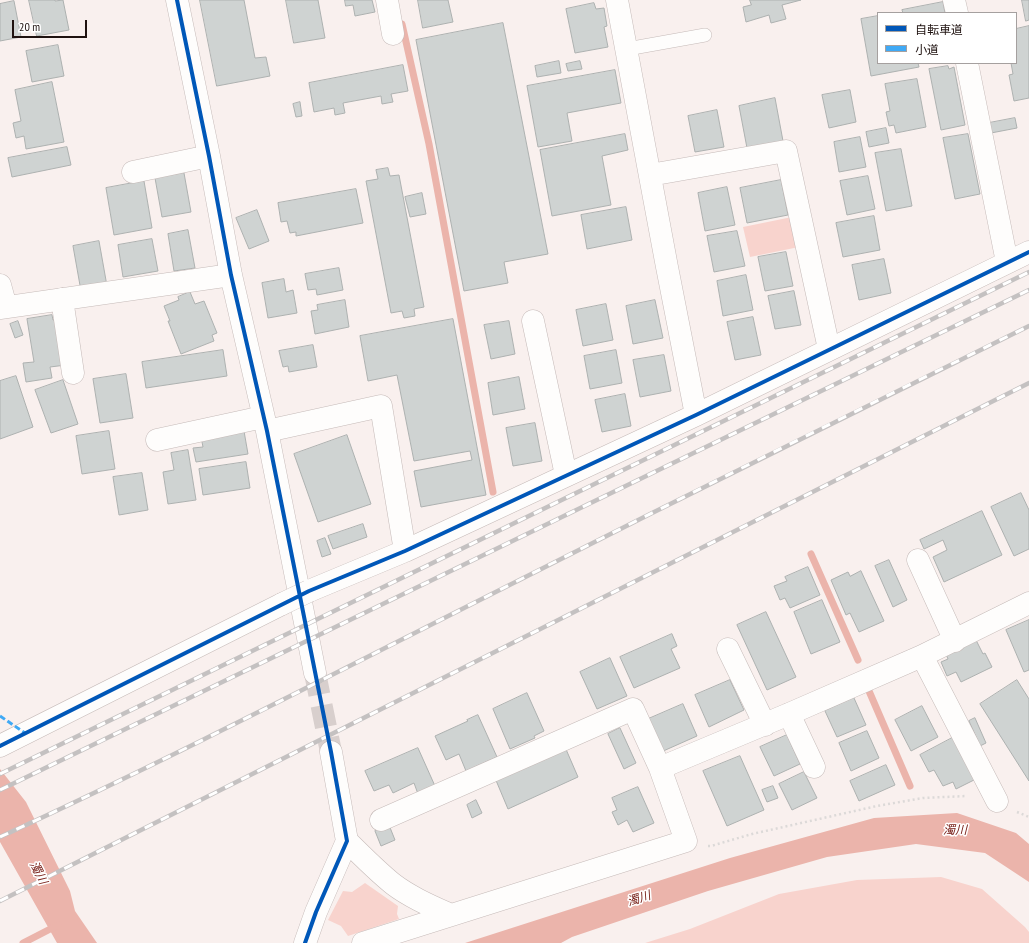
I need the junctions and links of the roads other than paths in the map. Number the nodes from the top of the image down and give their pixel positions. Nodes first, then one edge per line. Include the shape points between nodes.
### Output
1 (177, 0) edge
2 (387, 0) edge
3 (617, 0) edge
4 (954, 0) edge
5 (957, 12) edge
6 (393, 34) dead end
7 (705, 35) dead end
8 (627, 48) junction
9 (967, 64) edge
10 (209, 156) junction
11 (133, 172) dead end
12 (650, 175) junction
13 (1029, 252) edge
14 (1007, 262) junction
15 (231, 275) junction
16 (0, 285) edge
17 (62, 299) junction
18 (3, 307) edge
19 (533, 321) dead end
20 (829, 349) junction
21 (73, 373) dead end
22 (696, 415) junction
23 (265, 424) junction
24 (157, 440) dead end
25 (566, 475) junction
26 (405, 551) junction
27 (918, 560) dead end
28 (1029, 603) edge
29 (955, 641) junction
30 (728, 649) dead end
31 (922, 656) junction
32 (315, 673) tunnel mouth
33 (789, 714) junction
34 (765, 725) junction
35 (7, 742) edge
36 (331, 752) tunnel mouth
37 (814, 767) dead end
38 (660, 768) junction
39 (997, 801) road end
40 (381, 820) dead end
41 (347, 841) junction
42 (451, 915) junction
43 (305, 943) edge
44 (363, 943) edge

1 - 10 street
2 - 6 street
3 - 8 street
4 - 5 street
7 - 8 lane
8 - 12 street
9 - 14 street
10 - 11 street
10 - 15 street
12 - 20 street via 786,151
12 - 22 street
13 - 14 street
14 - 20 street
15 - 17 street
15 - 23 street
16 - 18 street
17 - 18 street
17 - 21 street
19 - 25 street
20 - 22 street
22 - 25 street
23 - 24 street
23 - 26 street via 381,406
23 - 32 street
25 - 26 street
26 - 35 street, bridge via 309,591
27 - 29 street
28 - 29 street
29 - 31 street
30 - 34 street
31 - 33 street
31 - 39 street
33 - 34 street
33 - 37 street
34 - 38 street
36 - 41 street
38 - 40 street via 633,709
38 - 42 street via 686,841
41 - 42 street via 394,884 421,902
41 - 43 street
42 - 44 street

